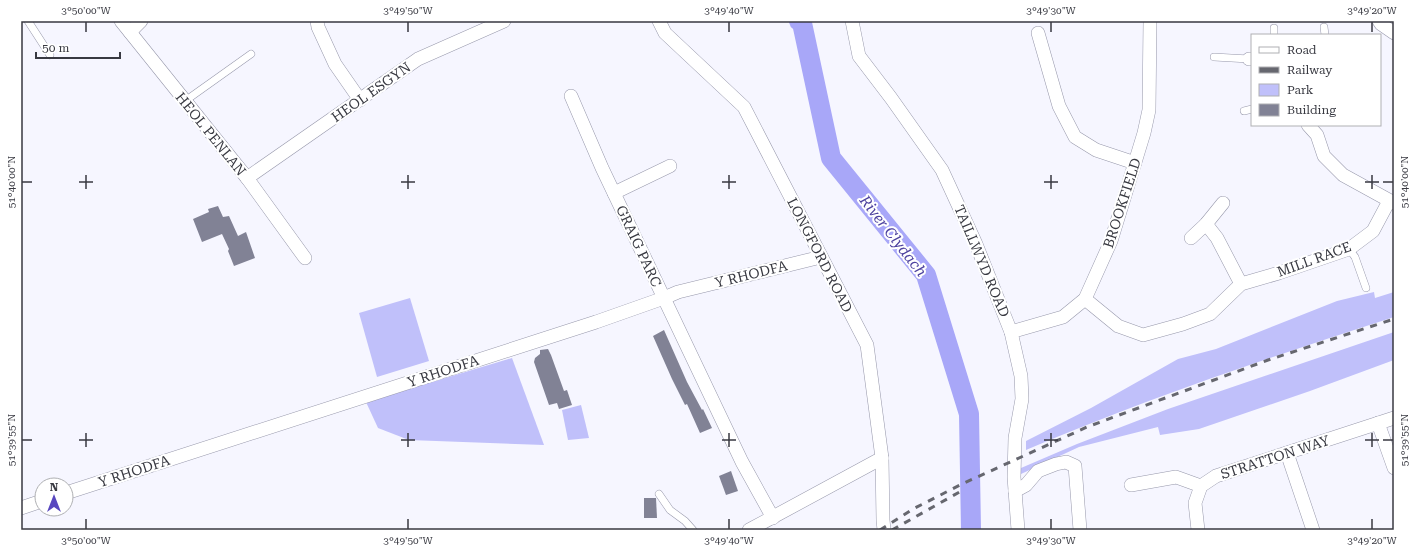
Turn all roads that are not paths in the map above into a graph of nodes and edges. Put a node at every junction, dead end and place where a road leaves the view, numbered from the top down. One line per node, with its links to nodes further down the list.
1 (28, 21): 15 (lane)
2 (122, 21): 11 (street, HEOL PENLAN)
3 (142, 21): 11 (street)
4 (317, 21): 20 (street)
5 (659, 21): 35 (street, LONGFORD ROAD)
6 (852, 21): 40 (street, TAILLWYD ROAD)
7 (1150, 21): 25 (street, BROOKFIELD)
8 (1379, 21): 13 (street)
9 (500, 22): 20 (street, HEOL ESGYN)
10 (1324, 27): 14 (lane)
11 (130, 32): 21 (street, HEOL PENLAN)
12 (1038, 33): 25 (street)
13 (1394, 33)
14 (1325, 34)
15 (50, 54)
16 (250, 54): 21 (lane)
17 (1214, 57): 18 (lane)
18 (1251, 59)
19 (571, 96): 28 (street, GRAIG PARC)
20 (360, 100): 27 (street, HEOL ESGYN)
21 (185, 101): 27 (street, HEOL PENLAN)
22 (1251, 110): 23 (lane)
23 (1244, 111)
24 (1309, 126): 29 (street)
25 (1135, 163): 39 (street, BROOKFIELD)
26 (670, 166): 28 (street, GRAIG PARC)
27 (247, 178): 34 (street, HEOL PENLAN)
28 (614, 193): 38 (street, GRAIG PARC)
29 (1392, 202): 33 (street, MILL RACE)
30 (1223, 203): 31 (street)
31 (1206, 224): 32 (street); 36 (street)
32 (1191, 238)
33 (1349, 249): 36 (street, MILL RACE); 37 (lane)
34 (301, 254)
35 (821, 256): 38 (street, Y RHODFA); 44 (street, LONGFORD ROAD)
36 (1241, 284): 39 (street, MILL RACE)
37 (1366, 288)
38 (664, 298): 48 (street, Y RHODFA); 53 (street, GRAIG PARC)
39 (1085, 299): 40 (street, BROOKFIELD)
40 (1011, 332): 49 (street, TAILLWYD ROAD)
41 (1394, 418): 42 (street, STRATTON WAY)
42 (1378, 423): 43 (street, STRATTON WAY); 45 (street)
43 (1287, 453): 47 (street, STRATTON WAY); 60 (street)
44 (882, 458): 53 (street); 56 (street, LONGFORD ROAD)
45 (1394, 468)
46 (1131, 485): 47 (street)
47 (1201, 486): 59 (street)
48 (74, 490)
49 (1015, 491): 57 (street, TAILLWYD ROAD); 58 (street)
50 (659, 494): 54 (lane)
51 (34, 504): 52 (street)
52 (21, 508)
53 (772, 518): 55 (street)
54 (693, 530)
55 (749, 530)
56 (884, 530)
57 (1018, 530)
58 (1080, 530)
59 (1198, 530)
60 (1314, 530)

